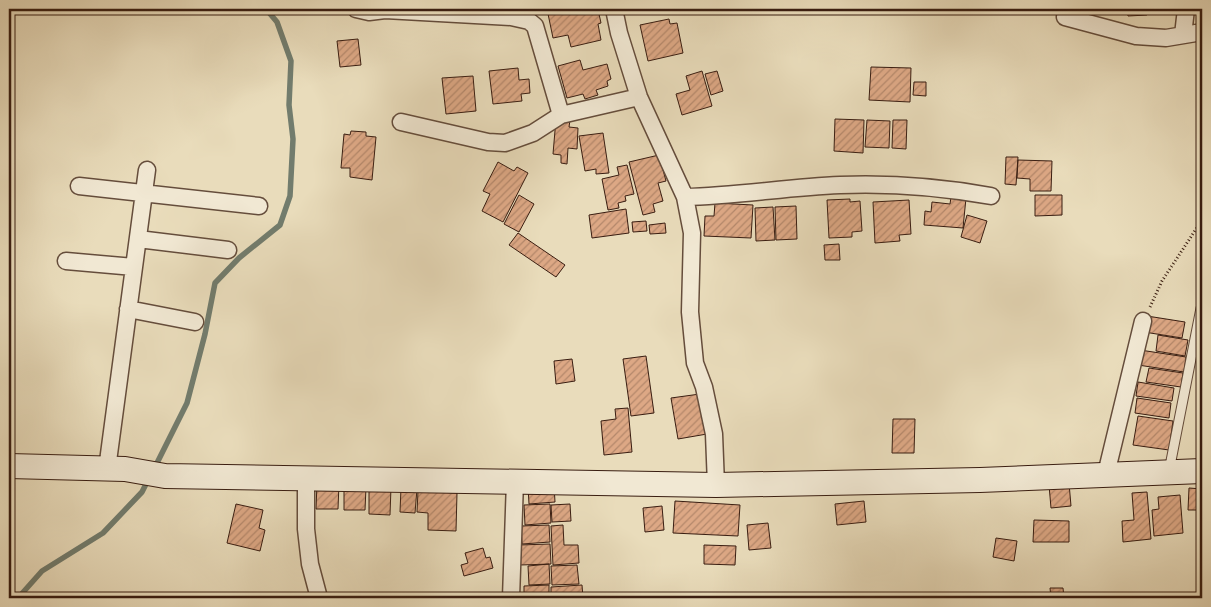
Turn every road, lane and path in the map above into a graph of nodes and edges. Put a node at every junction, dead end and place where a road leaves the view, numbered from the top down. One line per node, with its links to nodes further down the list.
1 (356, 9): 8 (street)
2 (614, 9): 7 (street)
3 (1186, 9): 6 (street)
4 (1065, 17): 6 (street)
5 (1202, 32): 6 (street)
6 (1183, 35)
7 (639, 97): 8 (street); 14 (street)
8 (561, 115): 9 (street)
9 (401, 122)
10 (147, 170): 12 (street)
11 (79, 186): 12 (street)
12 (144, 192): 15 (street); 17 (street)
13 (991, 196): 14 (street)
14 (685, 197): 32 (street)
15 (259, 206)
16 (1202, 220): 23 (path)
17 (138, 239): 18 (street); 20 (street)
18 (228, 250)
19 (66, 260): 20 (street)
20 (134, 267): 22 (street)
21 (1201, 308): 28 (lane)
22 (128, 309): 24 (street); 26 (street)
23 (1143, 321): 29 (street)
24 (194, 322)
25 (9, 466): 26 (street)
26 (116, 469): 30 (street)
27 (1202, 471): 28 (street)
28 (1169, 472): 29 (street)
29 (1106, 474): 32 (street)
30 (306, 478): 31 (street); 33 (street)
31 (515, 482): 32 (street); 34 (street)
32 (716, 485)
33 (319, 598)
34 (511, 598)

